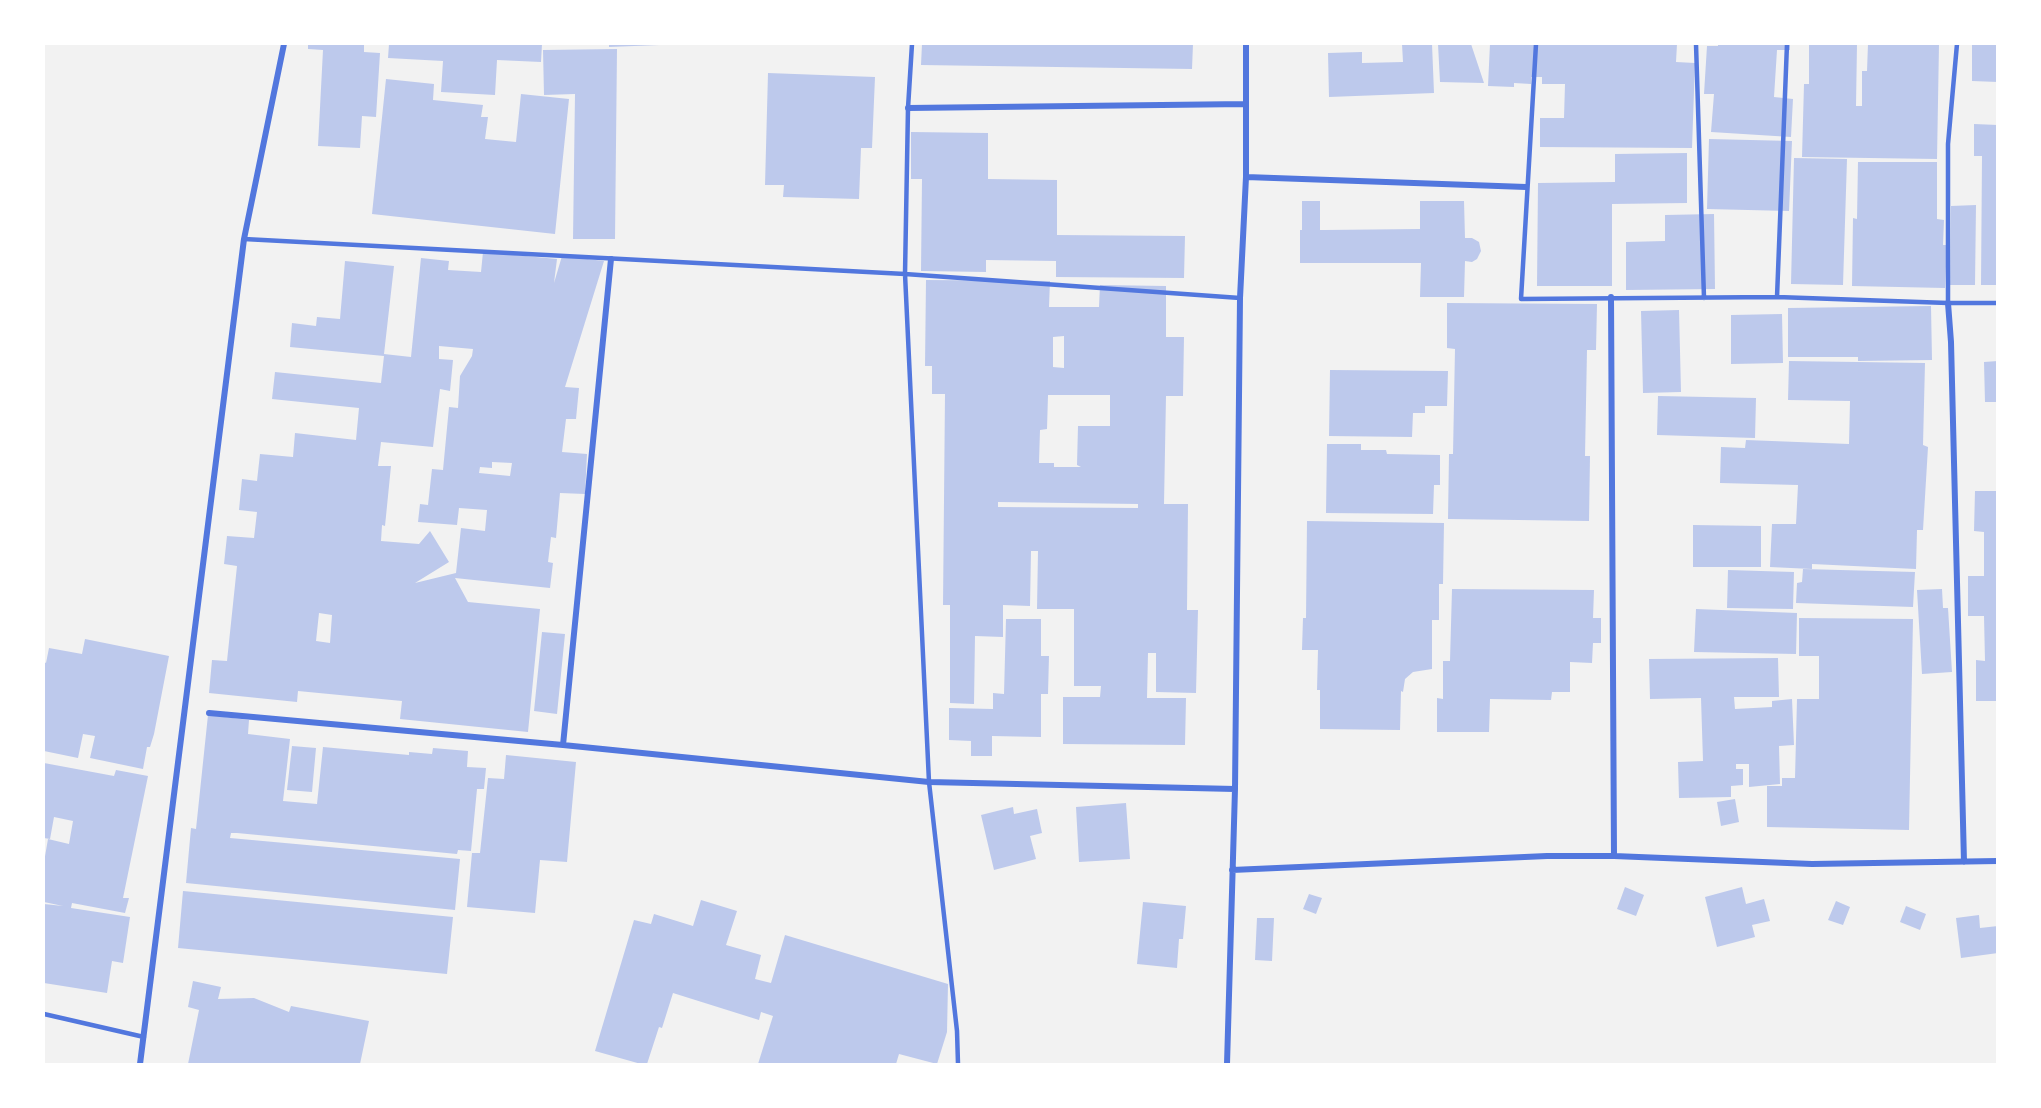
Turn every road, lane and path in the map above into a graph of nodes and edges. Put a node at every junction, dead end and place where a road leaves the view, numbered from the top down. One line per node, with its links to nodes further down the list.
1 (284, 44): 12 (street)
2 (912, 44): 9 (lane)
3 (1246, 44): 8 (street)
4 (1536, 44): 11 (lane)
5 (1696, 44): 18 (lane)
6 (1787, 44): 16 (lane)
7 (1957, 44): 19 (lane)
8 (1246, 104): 9 (street); 10 (street)
9 (908, 108): 14 (lane)
10 (1246, 177): 11 (street); 17 (street)
11 (1526, 187): 15 (lane)
12 (244, 239): 13 (lane); 30 (street)
13 (611, 259): 14 (lane); 22 (street)
14 (905, 274): 17 (lane); 23 (lane)
15 (1611, 297): 18 (lane); 25 (street)
16 (1777, 297): 18 (lane); 19 (lane)
17 (1240, 298): 24 (street)
18 (1704, 298)
19 (1948, 303): 20 (lane); 27 (street)
20 (1998, 303)
21 (209, 713): 22 (street)
22 (563, 745): 23 (street)
23 (929, 782): 24 (street); 32 (lane)
24 (1235, 789): 28 (street)
25 (1614, 856): 27 (street); 28 (street)
26 (1998, 861): 27 (street)
27 (1964, 862)
28 (1232, 870): 33 (street)
29 (44, 1014): 30 (lane)
30 (144, 1037): 31 (street)
31 (140, 1065)
32 (958, 1065)
33 (1227, 1065)

